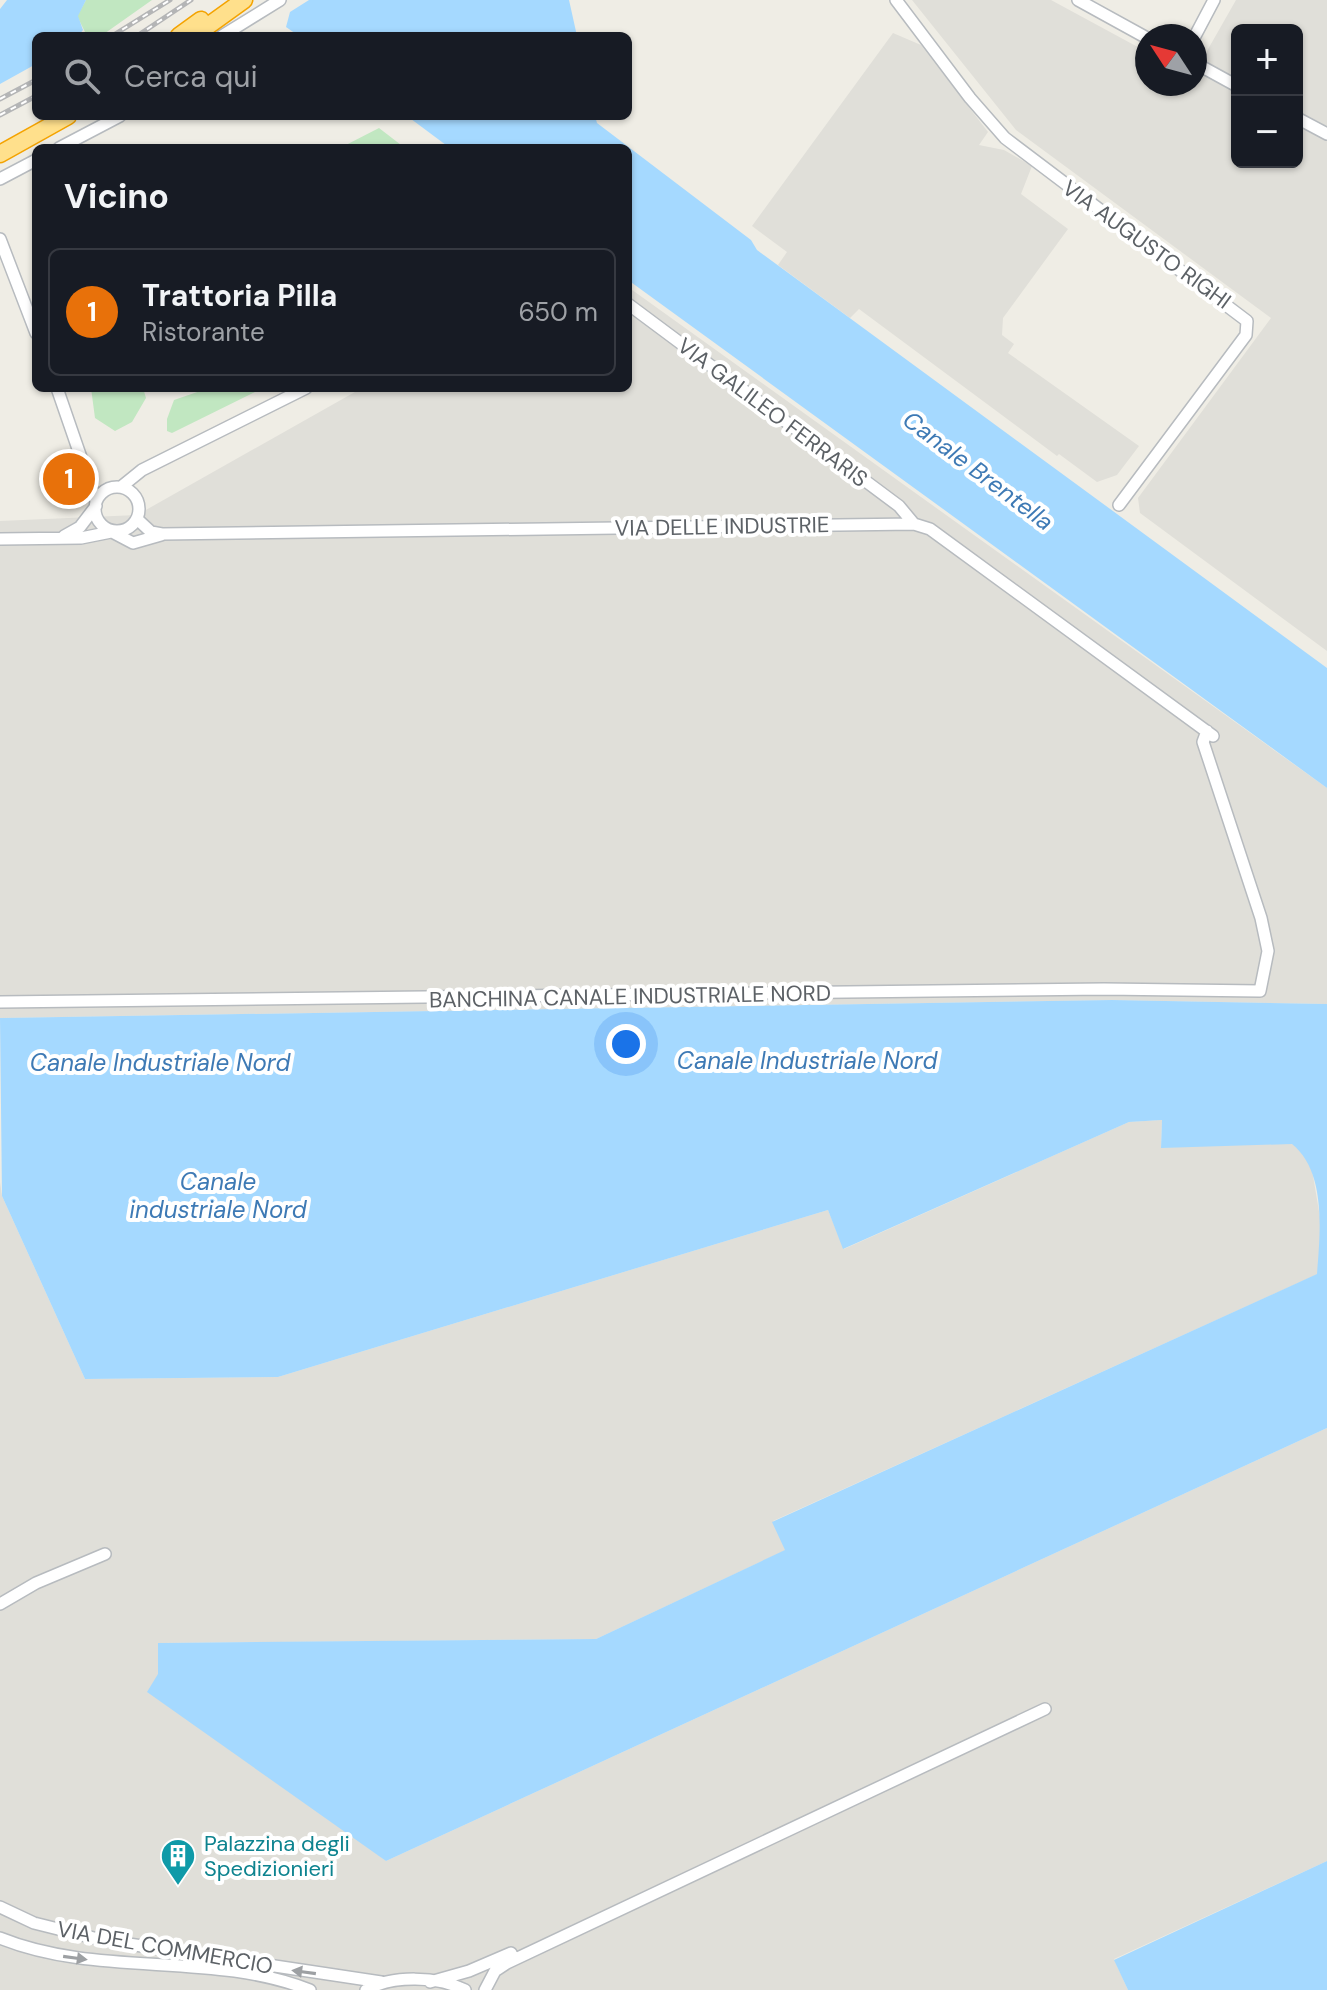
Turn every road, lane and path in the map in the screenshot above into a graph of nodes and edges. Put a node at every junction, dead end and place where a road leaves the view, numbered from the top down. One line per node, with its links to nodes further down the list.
1 (229, 0): 9 (highway)
2 (244, 0): 10 (highway)
3 (280, 0): 11 (street)
4 (896, 0): 34 (street, VIA AUGUSTO RIGHI)
5 (1078, 0): 8 (street)
6 (1214, 0): 7 (street)
7 (1201, 24)
8 (1135, 31)
9 (185, 32)
10 (200, 32)
11 (228, 32)
12 (1207, 70): 13 (street)
13 (1231, 83)
14 (41, 120): 19 (highway)
15 (61, 120): 21 (highway)
16 (112, 120): 20 (street)
17 (1303, 121): 18 (street)
18 (1327, 134)
19 (0, 142)
20 (67, 144)
21 (0, 154)
22 (32, 162): 23 (street)
23 (0, 179)
24 (0, 239): 26 (street)
25 (632, 307): 36 (street, VIA GALILEO FERRARIS)
26 (32, 323)
27 (59, 392): 30 (street)
28 (298, 392): 29 (street)
29 (156, 465): 31 (street); 32 (street)
30 (88, 469): 31 (street); 33 (street)
31 (118, 487): 32 (street); 33 (street)
32 (133, 496): 35 (street)
33 (96, 504): 37 (street); 39 (street)
34 (1119, 505)
35 (137, 519): 37 (street); 38 (street)
36 (914, 524): 38 (street, VIA DELLE INDUSTRIE); 41 (street, VIA DELLE INDUSTRIE)
37 (113, 532): 38 (street, VIA DELLE INDUSTRIE); 39 (street, VIA DELLE INDUSTRIE)
38 (162, 534)
39 (56, 538): 40 (street, VIA DELLE INDUSTRIE)
40 (0, 539)
41 (1260, 991): 42 (street, BANCHINA CANALE INDUSTRIALE NORD)
42 (0, 1002)
43 (105, 1554): 44 (street)
44 (0, 1604)
45 (1045, 1709): 48 (street)
46 (0, 1907): 49 (street, VIA DEL COMMERCIO, one-way to 46)
47 (0, 1938): 51 (street, VIA DEL COMMERCIO, one-way to 51)
48 (531, 1951): 50 (street); 54 (street)
49 (381, 1982): 50 (street, VIA DEL COMMERCIO); 52 (street)
50 (430, 1982): 53 (street)
51 (310, 1990)
52 (366, 1990)
53 (465, 1990)
54 (485, 1990)

